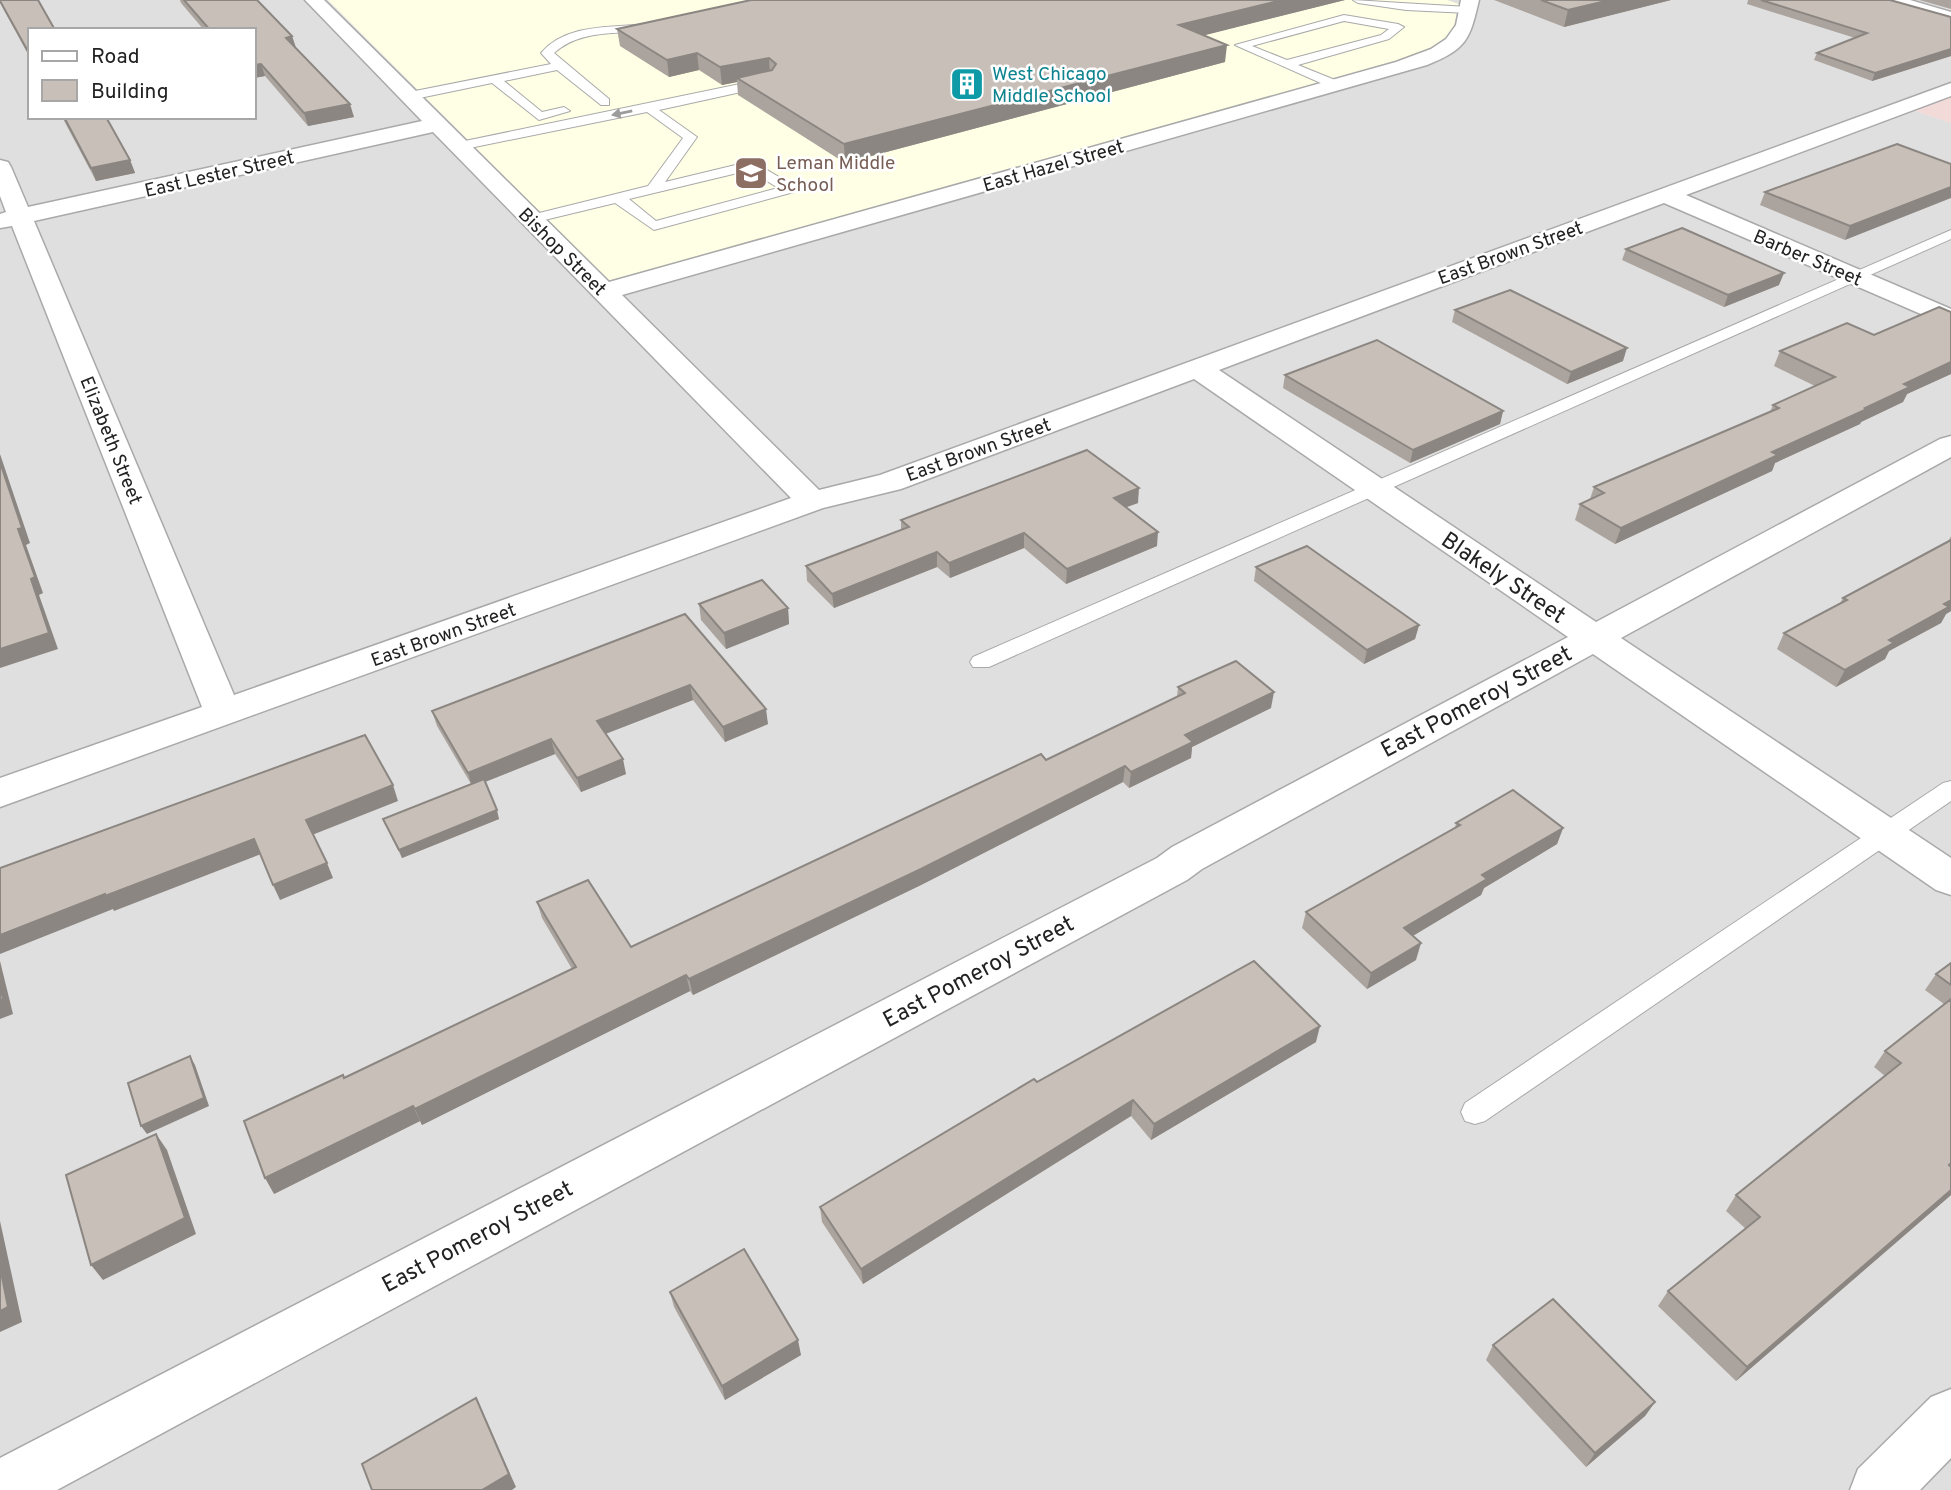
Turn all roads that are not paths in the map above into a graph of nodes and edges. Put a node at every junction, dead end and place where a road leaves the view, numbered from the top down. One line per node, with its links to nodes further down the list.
1 (314, 0): 13 (street, Bishop Street)
2 (1358, 0): 4 (lane)
3 (1890, 0): 5 (street)
4 (1469, 5): 11 (street, East Hazel Street)
5 (1951, 18)
6 (657, 25): 8 (lane)
7 (1286, 64): 7 (lane); 11 (lane)
8 (559, 66): 9 (lane); 9 (lane)
9 (494, 79): 13 (lane)
10 (769, 82): 14 (lane)
11 (1336, 85): 25 (street, East Hazel Street)
12 (1951, 89): 19 (street, East Brown Street)
13 (410, 96): 15 (street, Bishop Street)
14 (649, 108): 16 (lane, one-way to 16); 18 (lane)
15 (438, 124): 16 (street, Bishop Street); 21 (street, East Lester Street)
16 (460, 146): 22 (street, Bishop Street)
17 (0, 167): 21 (street, Elizabeth Street)
18 (653, 189): 20 (lane); 20 (lane)
19 (1665, 195): 24 (street, Barber Street); 27 (street, East Brown Street)
20 (618, 198): 22 (lane)
21 (10, 219): 33 (street, Elizabeth Street)
22 (532, 219): 25 (street, Bishop Street)
23 (1951, 234): 24 (lane)
24 (1853, 276): 26 (street, Barber Street); 29 (lane)
25 (604, 292): 30 (street, Bishop Street)
26 (1951, 318)
27 (1197, 368): 29 (street, Blakely Street); 30 (street, East Brown Street)
28 (1951, 445): 31 (street, East Pomeroy Street)
29 (1373, 487): 31 (street, Blakely Street); 32 (lane)
30 (812, 501): 33 (street, East Brown Street)
31 (1594, 638): 36 (street, Blakely Street); 40 (street, East Pomeroy Street)
32 (981, 662)
33 (223, 713): 35 (street, East Brown Street)
34 (1951, 789): 36 (lane)
35 (0, 793)
36 (1885, 835): 37 (street, Blakely Street); 38 (lane)
37 (1951, 879)
38 (1475, 1112)
39 (1951, 1417): 41 (street)
40 (0, 1489)
41 (1879, 1490)

